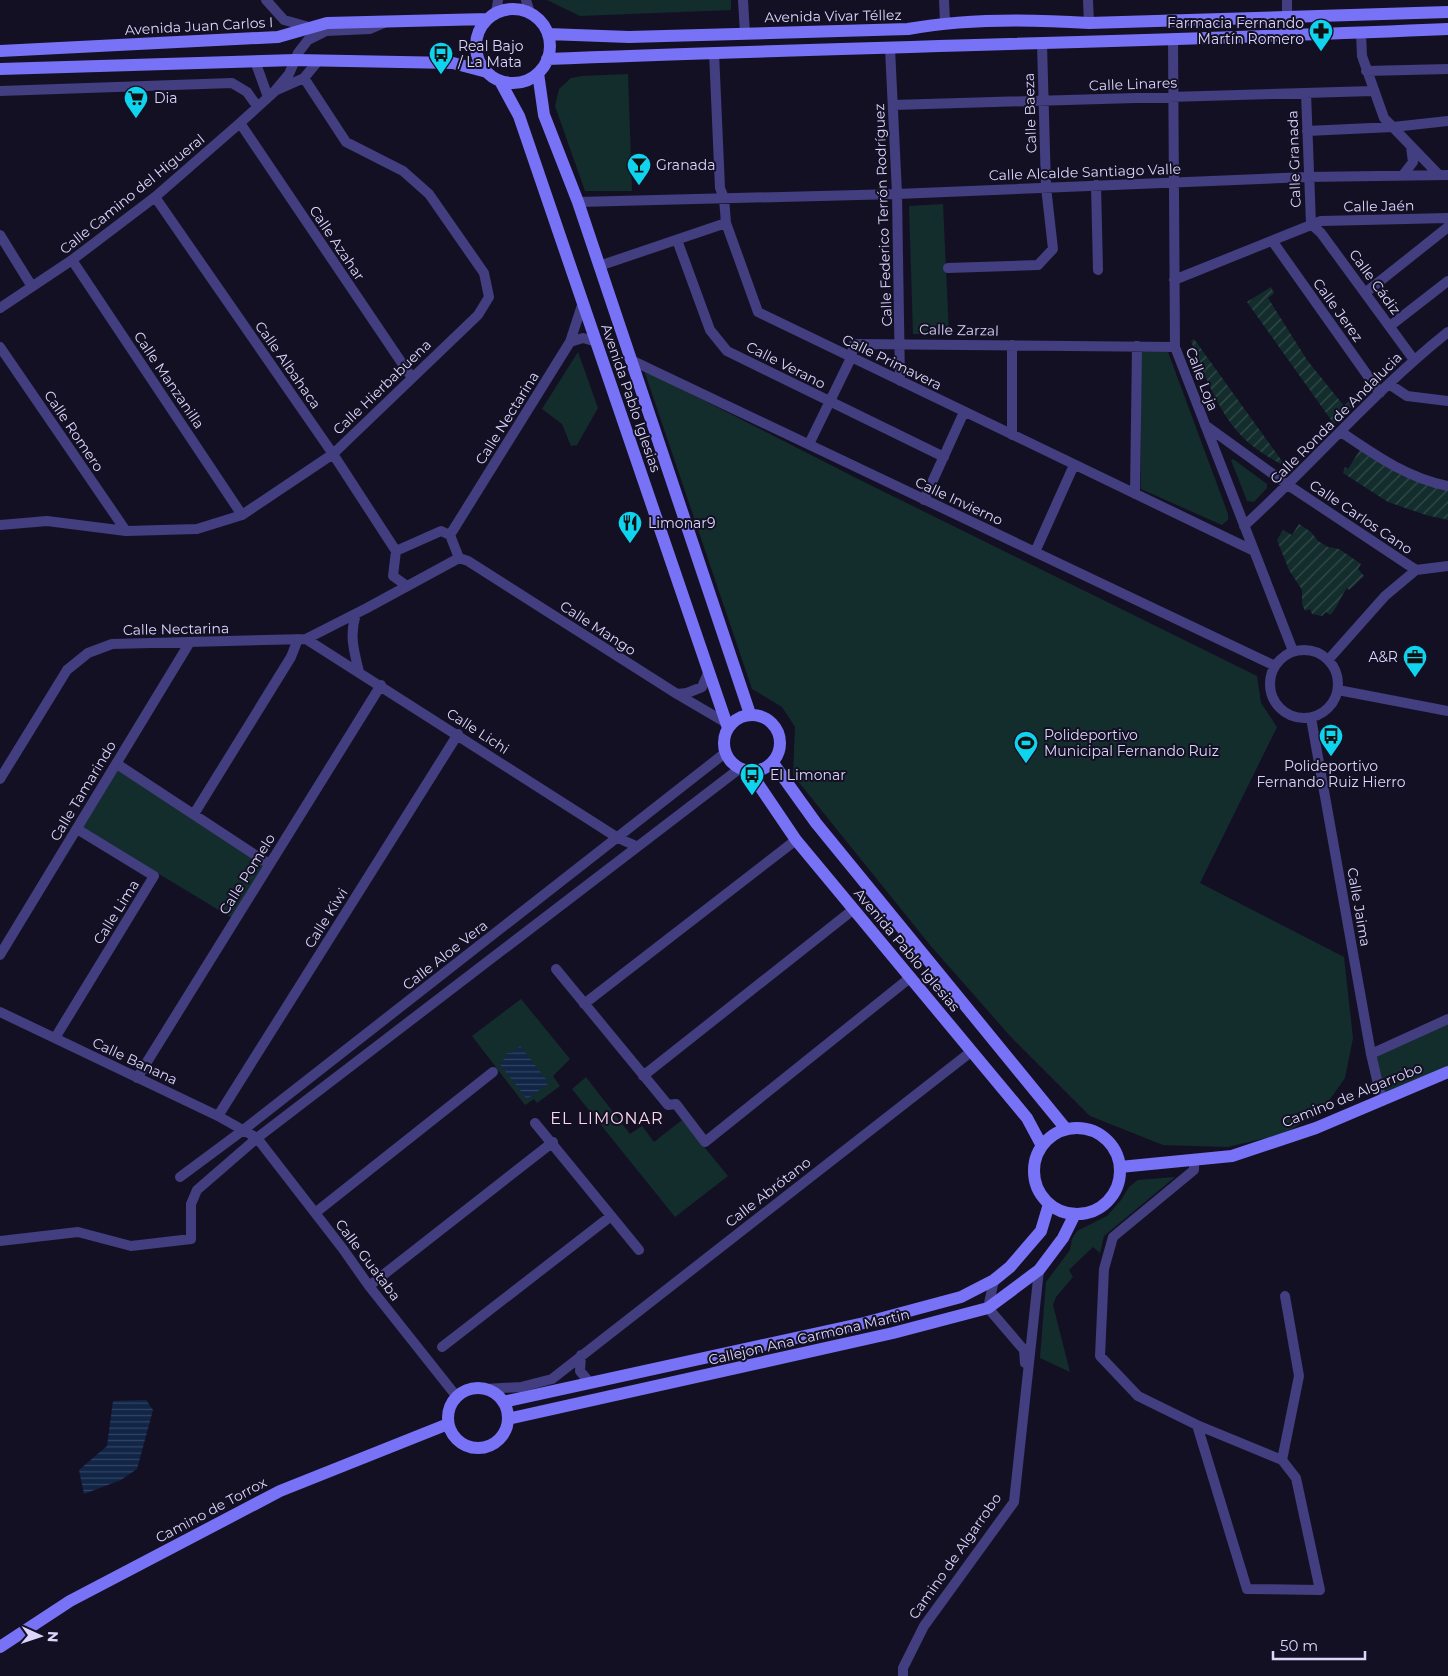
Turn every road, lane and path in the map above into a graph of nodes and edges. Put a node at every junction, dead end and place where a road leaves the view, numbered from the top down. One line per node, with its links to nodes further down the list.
1 (266, 0): 15 (street)
2 (498, 0): 10 (street)
3 (526, 0): 9 (street)
4 (744, 0): 19 (street)
5 (944, 0): 13 (street)
6 (1088, 0): 14 (street)
7 (1287, 0): 11 (street)
8 (1448, 12): 11 (street, Avenida Vivar Téllez)
9 (530, 13): 10 (street); 18 (street)
10 (492, 16): 12 (street, Avenida Juan Carlos I); 32 (street)
11 (1287, 17): 14 (street, Avenida Vivar Téllez)
12 (386, 22): 15 (street, Avenida Juan Carlos I); 26 (street, Calle Camino del Higueral)
13 (944, 22): 14 (street, Avenida Vivar Téllez); 19 (street, Avenida Vivar Téllez)
14 (1088, 24)
15 (309, 27): 23 (street, Avenida Juan Carlos I)
16 (1448, 29): 17 (street)
17 (1361, 33): 20 (street); 31 (street)
18 (548, 34): 19 (street, Avenida Vivar Téllez); 25 (street)
19 (745, 34)
20 (1172, 40): 21 (street); 40 (street, Calle Loja)
21 (1042, 44): 22 (street); 41 (street, Calle Baeza)
22 (890, 48): 24 (street); 42 (street, Calle Federico Terrón Rodríguez)
23 (0, 51)
24 (714, 52): 25 (street); 57 (street, Calle Primavera)
25 (548, 59): 33 (street)
26 (295, 60): 27 (street); 28 (street); 39 (street, Calle Camino del Higueral)
27 (318, 61): 32 (street); 34 (street, Calle Camino del Higueral)
28 (255, 62): 30 (street); 39 (street)
29 (1448, 69): 31 (street)
30 (0, 70)
31 (1366, 71): 37 (street)
32 (487, 72): 35 (street)
33 (538, 74): 35 (street); 58 (street, Avenida Pablo Iglesias)
34 (304, 78): 39 (street, Calle Camino del Higueral); 90 (street, Calle Hierbabuena)
35 (500, 81): 74 (street, Avenida Pablo Iglesias)
36 (0, 91): 43 (street)
37 (1373, 91): 38 (street, Calle Linares); 46 (street)
38 (1306, 92): 40 (street, Calle Linares); 47 (street, Calle Granada)
39 (271, 94): 43 (street, Calle Camino del Higueral)
40 (1173, 96): 41 (street, Calle Linares); 52 (street, Calle Loja)
41 (1044, 100): 42 (street, Calle Linares); 54 (street, Calle Baeza)
42 (893, 105): 55 (street, Calle Federico Terrón Rodríguez)
43 (257, 106): 45 (street, Calle Camino del Higueral)
44 (1448, 121): 46 (street)
45 (240, 124): 56 (street, Calle Camino del Higueral); 90 (street, Calle Azahar)
46 (1393, 127): 47 (street); 48 (street)
47 (1307, 131): 51 (street, Calle Granada)
48 (1410, 146): 49 (street); 50 (street)
49 (1403, 175): 50 (street, Calle Alcalde Santiago Valle); 51 (street, Calle Alcalde Santiago Valle)
50 (1444, 175)
51 (1307, 177): 52 (street, Calle Alcalde Santiago Valle); 61 (street, Calle Granada)
52 (1174, 182): 53 (street, Calle Alcalde Santiago Valle); 70 (street, Calle Loja)
53 (1096, 185): 54 (street, Calle Alcalde Santiago Valle); 69 (street)
54 (1046, 187): 55 (street, Calle Alcalde Santiago Valle); 68 (street, Calle Baeza)
55 (897, 194): 57 (street, Calle Alcalde Santiago Valle); 81 (street, Calle Federico Terrón Rodríguez)
56 (155, 197): 66 (street, Calle Camino del Higueral); 101 (street, Calle Albahaca)
57 (724, 198): 58 (street, Calle Alcalde Santiago Valle); 60 (street, Calle Primavera)
58 (578, 202): 67 (street, Avenida Pablo Iglesias)
59 (1448, 218): 61 (street, Calle Jaén)
60 (726, 223): 64 (street); 87 (street, Calle Primavera)
61 (1311, 224): 65 (street, Calle Jaén); 73 (street, Calle Cádiz)
62 (1448, 227): 73 (street)
63 (0, 235): 72 (street)
64 (677, 240): 67 (street); 95 (street, Calle Verano)
65 (1273, 242): 70 (street, Calle Jaén); 93 (street, Calle Jerez)
66 (72, 260): 72 (street, Calle Camino del Higueral); 108 (street, Calle Manzanilla)
67 (599, 266): 88 (street, Avenida Pablo Iglesias)
68 (948, 268)
69 (1098, 270)
70 (1174, 280): 86 (street, Calle Loja)
71 (1448, 281): 76 (street)
72 (31, 286): 75 (street, Calle Camino del Higueral)
73 (1365, 293): 76 (street, Calle Cádiz)
74 (583, 302): 79 (street, Calle Nectarina); 80 (street, Avenida Pablo Iglesias)
75 (0, 308)
76 (1390, 326): 89 (street, Calle Cádiz)
77 (1448, 332): 78 (street, Calle Ronda de Andalucia)
78 (1436, 341): 82 (street); 89 (street, Calle Ronda de Andalucia)
79 (570, 342): 80 (street); 112 (street, Calle Nectarina)
80 (597, 342): 127 (street, Avenida Pablo Iglesias)
81 (901, 343): 83 (street, Calle Zarzal); 87 (street, Calle Zarzal); 91 (street, Calle Federico Terrón Rodríguez)
82 (1448, 343)
83 (1012, 345): 84 (street, Calle Zarzal); 99 (street)
84 (1136, 346): 86 (street, Calle Zarzal); 106 (street)
85 (0, 347): 111 (street, Calle Romero)
86 (1175, 347): 97 (street, Calle Loja)
87 (851, 358): 91 (street, Calle Primavera); 95 (street, Calle Zarzal)
88 (631, 360): 100 (street, Calle Invierno); 132 (street, Avenida Pablo Iglesias)
89 (1414, 360): 92 (street, Calle Ronda de Andalucia)
90 (412, 378): 101 (street, Calle Hierbabuena)
91 (900, 381): 96 (street, Calle Primavera)
92 (1389, 384): 93 (street, Calle Ronda de Andalucia); 94 (street)
93 (1380, 393): 98 (street, Calle Ronda de Andalucia)
94 (1448, 401)
95 (829, 402): 100 (street, Calle Zarzal); 102 (street, Calle Verano)
96 (964, 412): 99 (street, Calle Primavera); 102 (street)
97 (1205, 425): 104 (street, Calle Carlos Cano); 110 (street, Calle Loja)
98 (1341, 432): 104 (street, Calle Ronda de Andalucia); 105 (street)
99 (1012, 435): 103 (street, Calle Primavera)
100 (809, 444): 107 (street, Calle Invierno)
101 (333, 454): 108 (street, Calle Hierbabuena); 113 (street, Calle Albahaca)
102 (944, 457): 107 (street)
103 (1074, 465): 106 (street, Calle Primavera); 115 (street)
104 (1288, 485): 110 (street, Calle Ronda de Andalucia); 118 (street, Calle Carlos Cano)
105 (1448, 486)
106 (1135, 494): 114 (street, Calle Primavera)
107 (924, 500): 115 (street, Calle Invierno)
108 (242, 515): 111 (street, Calle Hierbabuena)
109 (0, 525): 111 (street, Calle Hierbabuena)
110 (1244, 526): 114 (street, Calle Loja)
111 (126, 532)
112 (450, 535): 113 (street); 116 (street)
113 (396, 551): 119 (street)
114 (1254, 551): 123 (street, Calle Loja)
115 (1035, 552): 125 (street, Calle Invierno)
116 (459, 558): 119 (street, Calle Nectarina); 130 (street, Calle Mango)
117 (1448, 566): 118 (street, Calle Carlos Cano)
118 (1416, 570): 124 (street)
119 (408, 586): 120 (street, Calle Nectarina)
120 (356, 614): 121 (street, Calle Nectarina); 126 (street)
121 (302, 639): 122 (street, Calle Nectarina); 126 (street, Calle Lichi); 141 (street)
122 (190, 642): 138 (street, Calle Tamarindo); 140 (street, Calle Nectarina)
123 (1293, 651): 124 (street); 125 (street)
124 (1329, 660): 129 (street)
125 (1275, 666): 133 (street)
126 (359, 672): 128 (street, Calle Lichi)
127 (708, 673): 130 (street); 134 (street, Avenida Pablo Iglesias)
128 (380, 685): 135 (street, Calle Lichi); 146 (street, Calle Pomelo)
129 (1338, 690): 131 (street); 133 (street)
130 (677, 694): 134 (street, Calle Mango)
131 (1448, 711)
132 (750, 714): 134 (street); 137 (street)
133 (1311, 718): 156 (street, Calle Jaima)
134 (725, 725): 136 (street)
135 (458, 734): 143 (street, Calle Lichi); 162 (street, Calle Kiwi)
136 (725, 753): 139 (street); 143 (street, Calle Aloe Vera)
137 (773, 763): 139 (street); 164 (street, Avenida Pablo Iglesias)
138 (117, 764): 141 (street); 142 (street, Calle Tamarindo)
139 (744, 770): 144 (street, Avenida Pablo Iglesias); 145 (street)
140 (0, 779)
141 (194, 814): 146 (street)
142 (77, 829): 148 (street, Calle Tamarindo); 154 (street, Calle Lima)
143 (618, 838): 145 (street, Calle Lichi); 165 (street, Calle Aloe Vera)
144 (796, 840): 147 (street, Avenida Pablo Iglesias); 151 (street)
145 (636, 846): 166 (street)
146 (269, 864): 160 (street, Calle Pomelo)
147 (854, 909): 150 (street, Avenida Pablo Iglesias); 159 (street)
148 (0, 955)
149 (556, 969): 151 (street)
150 (910, 977): 155 (street, Avenida Pablo Iglesias); 159 (street)
151 (584, 1004): 159 (street)
152 (0, 1012): 154 (street, Calle Banana)
153 (1448, 1019): 156 (street)
154 (55, 1038): 160 (street, Calle Banana)
155 (972, 1051): 168 (street, Avenida Pablo Iglesias); 184 (street, Calle Abrótano)
156 (1371, 1054): 161 (street, Calle Jaima)
157 (493, 1072): 173 (street)
158 (1448, 1072): 161 (street, Camino de Algarrobo)
159 (643, 1076)
160 (137, 1078): 162 (street, Calle Banana)
161 (1382, 1101): 169 (street, Camino de Algarrobo)
162 (218, 1116): 165 (street, Calle Banana)
163 (535, 1123): 167 (street)
164 (1066, 1129): 168 (street); 170 (street)
165 (242, 1130): 166 (street, Calle Banana); 171 (street, Calle Aloe Vera)
166 (257, 1138): 173 (street, Calle Guataba); 176 (street)
167 (553, 1142): 175 (street); 180 (street)
168 (1042, 1146): 172 (street)
169 (1194, 1160): 170 (street, Camino de Algarrobo); 192 (street)
170 (1120, 1167): 174 (street)
171 (180, 1177)
172 (1049, 1204): 174 (street); 179 (street, Callejon Ana Carmona Martin)
173 (315, 1213): 180 (street, Calle Guataba)
174 (1075, 1214): 178 (street, Callejon Ana Carmona Martin)
175 (611, 1216): 177 (street); 183 (street)
176 (0, 1241)
177 (639, 1250)
178 (1039, 1270): 182 (street, Callejon Ana Carmona Martin); 187 (street, Camino de Algarrobo)
179 (994, 1280): 182 (street); 185 (street, Callejon Ana Carmona Martin)
180 (369, 1286): 188 (street, Calle Guataba)
181 (1285, 1296): 193 (street)
182 (988, 1308): 187 (street, Camino de Algarrobo); 190 (street, Callejon Ana Carmona Martin)
183 (442, 1347)
184 (582, 1355): 185 (street); 186 (street, Calle Abrótano)
185 (590, 1383): 189 (street, Callejon Ana Carmona Martin)
186 (485, 1389): 188 (street); 189 (street)
187 (1027, 1389): 195 (street, Camino de Algarrobo)
188 (457, 1397): 191 (street)
189 (503, 1402): 190 (street)
190 (508, 1419): 191 (street)
191 (448, 1424): 194 (street, Camino de Torrox)
192 (1197, 1425): 193 (street); 193 (street)
193 (1282, 1460)
194 (0, 1647)
195 (903, 1676)

